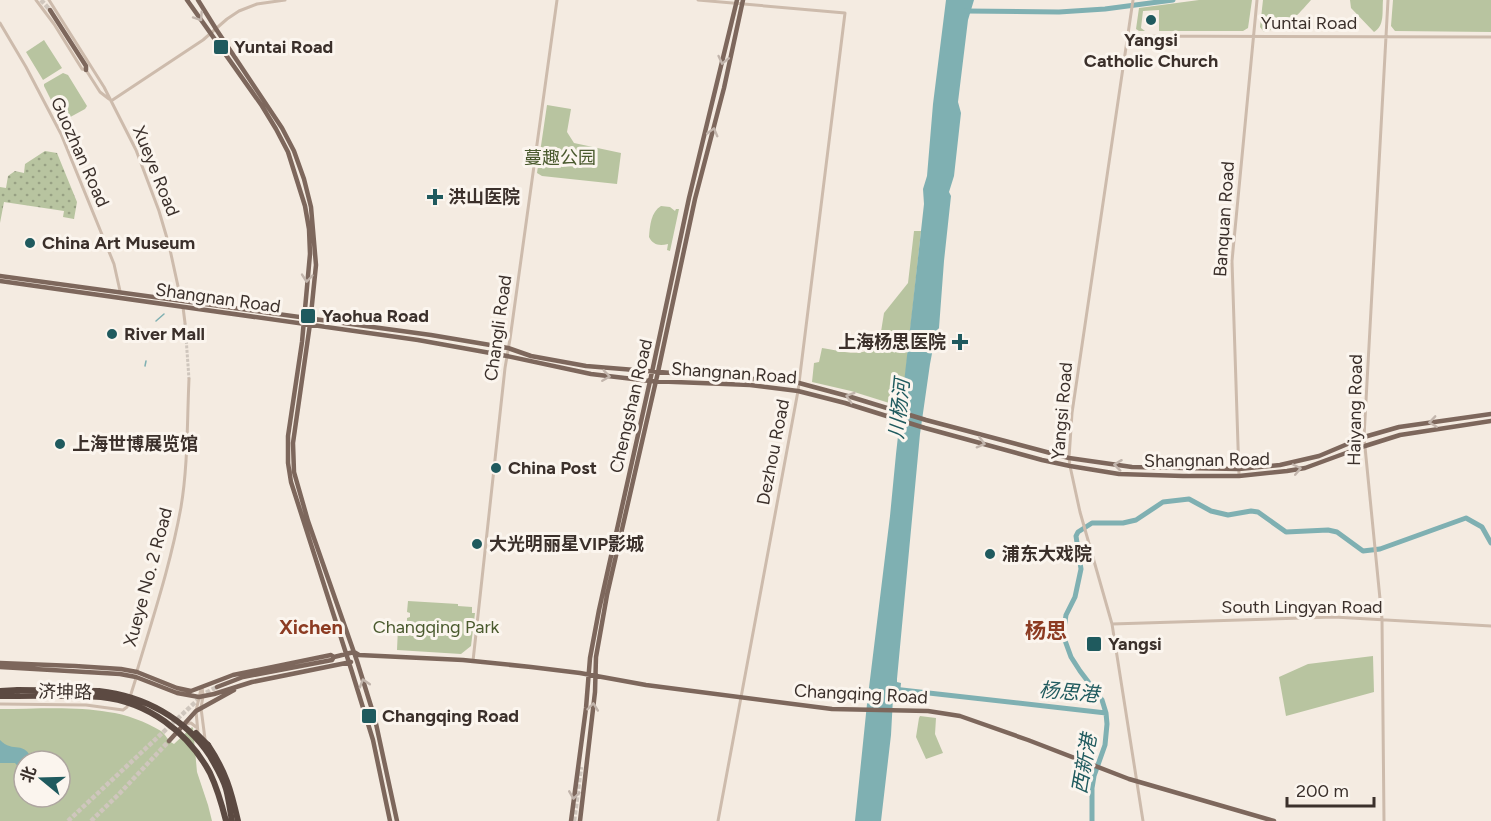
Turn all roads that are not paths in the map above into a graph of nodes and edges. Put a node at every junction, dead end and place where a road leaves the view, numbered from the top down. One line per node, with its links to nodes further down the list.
1 (36, 0): 20 (street, Xueye Road)
2 (49, 0): 21 (street, Xueye Road)
3 (187, 0): 15 (main road, one-way to 15)
4 (198, 0): 14 (main road)
5 (285, 0): 14 (street)
6 (557, 0): 32 (street, Changli Road)
7 (698, 0): 11 (street)
8 (1133, 0): 16 (street, Yangsi Road)
9 (1257, 0): 17 (street, Banquan Road)
10 (1388, 0): 18 (street, Haiyang Road)
11 (740, 2): 34 (main road, Chengshan Road); 37 (street, Dezhou Road)
12 (50, 10): 20 (main road)
13 (0, 23): 24 (street, Guozhan Road)
14 (216, 29): 15 (street); 28 (main road)
15 (210, 34): 21 (street); 27 (main road, one-way to 27)
16 (1127, 36): 17 (street, Yuntai Road); 43 (street, Yangsi Road)
17 (1254, 37): 18 (street, Yuntai Road); 45 (street, Banquan Road)
18 (1386, 37): 19 (street, Yuntai Road); 41 (street, Haiyang Road)
19 (1491, 37)
20 (86, 70): 21 (street, Xueye Road)
21 (111, 101): 25 (street, Xueye Road)
22 (0, 276): 24 (main road, Shangnan Road)
23 (0, 280): 24 (main road, Shangnan Road)
24 (121, 295): 25 (main road, Shangnan Road); 26 (main road, Shangnan Road)
25 (182, 300): 26 (street, Xueye Road); 27 (main road, Shangnan Road)
26 (183, 307): 29 (street, Xueye Road); 30 (main road, Shangnan Road)
27 (304, 317): 28 (main road, Shangnan Road); 30 (main road)
28 (310, 318): 31 (main road); 32 (main road, Shangnan Road)
29 (185, 323)
30 (303, 324): 31 (main road, Shangnan Road); 51 (main road)
31 (310, 324): 33 (main road, Shangnan Road); 50 (main road)
32 (508, 348): 33 (street, Changli Road); 34 (main road, Shangnan Road)
33 (507, 356): 36 (main road, Shangnan Road, one-way to 36); 55 (street, Changli Road)
34 (655, 372): 36 (main road, Chengshan Road); 37 (main road, Shangnan Road)
35 (189, 379): 58 (street, Xueye No. 2 Road)
36 (653, 381): 38 (main road, Shangnan Road); 59 (main road, Chengshan Road); 60 (main road, Chengshan Road)
37 (799, 383): 38 (street, Dezhou Road); 43 (main road, Shangnan Road, one-way to 37)
38 (798, 391): 44 (main road, Shangnan Road, one-way to 44); 67 (street, Dezhou Road)
39 (1491, 414): 41 (main road, Shangnan Road, one-way to 41)
40 (1491, 421): 42 (main road, Shangnan Road)
41 (1364, 437): 42 (street, Haiyang Road); 45 (main road, Shangnan Road)
42 (1365, 446): 46 (main road, Shangnan Road, one-way to 42); 47 (street, Haiyang Road)
43 (1069, 458): 44 (street, Yangsi Road); 45 (main road, Shangnan Road, one-way to 43)
44 (1070, 466): 46 (main road, Shangnan Road); 48 (street, Yangsi Road)
45 (1239, 470): 46 (street, Banquan Road)
46 (1239, 476)
47 (1382, 619): 48 (street, South Lingyan Road); 49 (street, South Lingyan Road); 86 (street, Haiyang Road)
48 (1112, 624): 76 (street, Yangsi Road)
49 (1491, 626)
50 (354, 652): 51 (main road); 52 (main road, Changqing Road); 54 (main road)
51 (346, 654): 53 (main road); 56 (main road)
52 (359, 655): 54 (main road); 55 (main road, Changqing Road)
53 (334, 657): 62 (main road); 63 (main road)
54 (357, 661): 56 (main road); 80 (main road, one-way to 54)
55 (473, 661): 59 (main road, Changqing Road)
56 (349, 663): 61 (main road); 79 (main road)
57 (0, 665): 58 (main road)
58 (136, 674): 62 (main road); 66 (main road); 69 (street, Xueye No. 2 Road)
59 (588, 675): 60 (main road, Changqing Road); 72 (main road, Chengshan Road)
60 (595, 676): 67 (main road, Changqing Road); 74 (main road, Chengshan Road, one-way to 60)
61 (242, 686): 66 (main road); 70 (main road)
62 (202, 687): 66 (street)
63 (217, 687)
64 (0, 691): 71 (highway, bridge)
65 (0, 696): 77 (highway, bridge)
66 (201, 696): 70 (street)
67 (741, 698): 76 (main road, Changqing Road); 83 (street, Dezhou Road)
68 (0, 704): 69 (street, 济坤路)
69 (128, 707)
70 (199, 710): 71 (main road); 73 (street); 78 (street)
71 (182, 723): 73 (street); 75 (main road); 78 (highway, bridge)
72 (584, 727): 74 (main road); 81 (main road, Chengshan Road, one-way to 81)
73 (198, 730): 77 (street)
74 (590, 738): 82 (main road, Chengshan Road)
75 (170, 741)
76 (1137, 782): 84 (street, Yangsi Road); 85 (main road, Changqing Road)
77 (225, 821)
78 (235, 821)
79 (390, 821)
80 (397, 821)
81 (571, 821)
82 (580, 821)
83 (717, 821)
84 (1143, 821)
85 (1274, 821)
86 (1384, 821)

